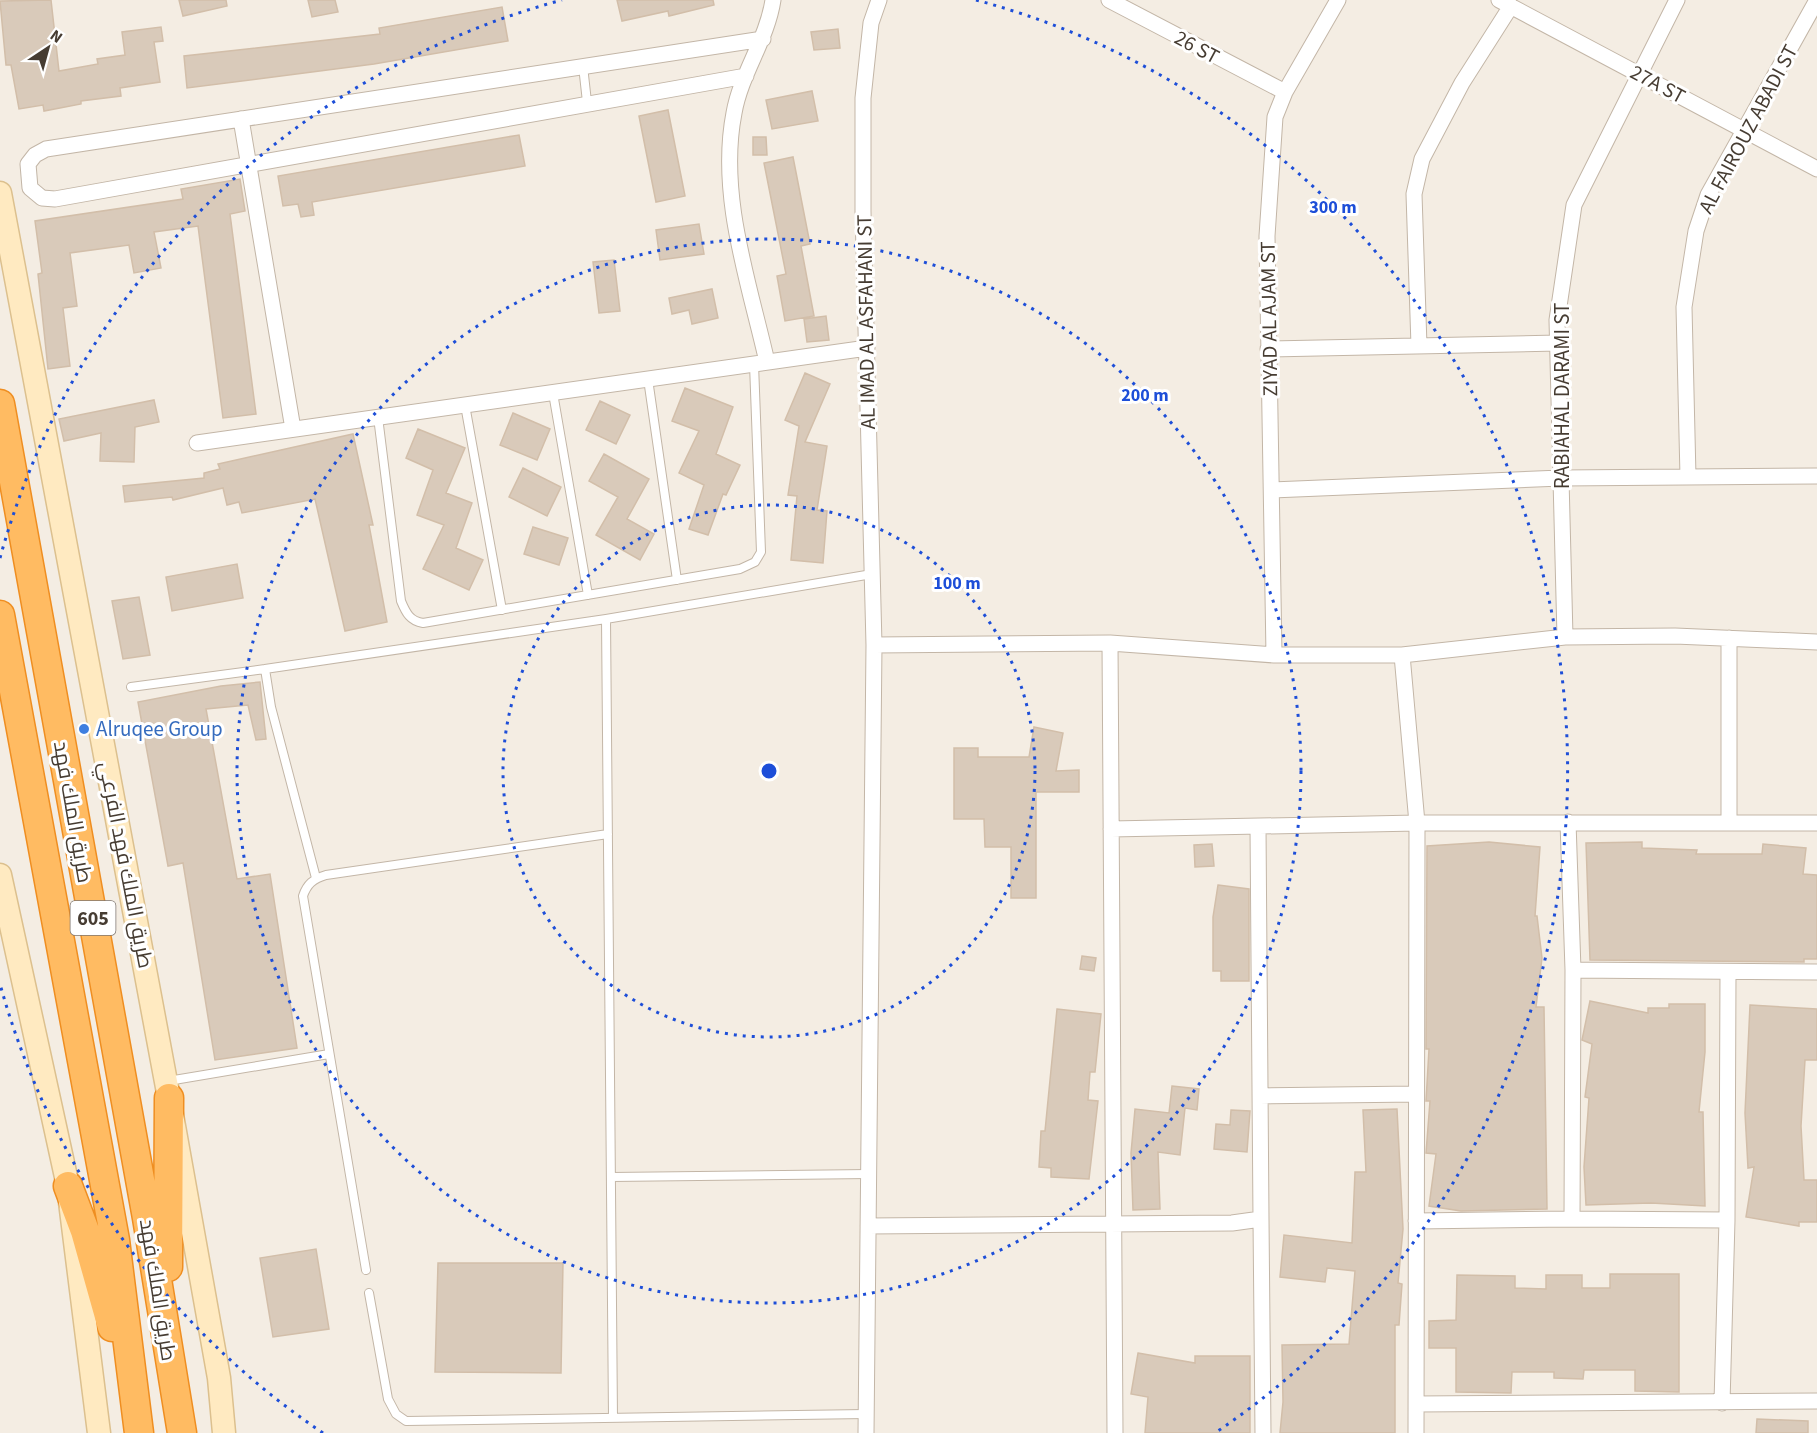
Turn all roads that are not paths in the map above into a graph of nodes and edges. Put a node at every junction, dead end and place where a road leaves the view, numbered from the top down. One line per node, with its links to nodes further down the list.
1 (773, 0): 8 (street)
2 (879, 0): 21 (street, AL IMAD AL ASFAHANI ST)
3 (1338, 0): 12 (street, ZIYAD AL AJAM ST)
4 (1677, 0): 10 (street, RABIAHAL DARAMI ST)
5 (1816, 0): 15 (street, AL FAIROUZ ABADI ST)
6 (1119, 2): 12 (street, 26 ST)
7 (1505, 3): 10 (street, 27A ST); 20 (street)
8 (763, 39): 9 (street); 11 (street)
9 (583, 66): 13 (lane); 14 (street)
10 (1640, 74): 15 (street, 27A ST); 19 (street, RABIAHAL DARAMI ST)
11 (746, 76): 13 (street); 23 (street)
12 (1285, 92): 22 (street, ZIYAD AL AJAM ST)
13 (587, 102): 16 (street)
14 (241, 119): 16 (street); 16 (street)
15 (1744, 130): 17 (street, 27A ST); 32 (street, AL FAIROUZ ABADI ST)
16 (249, 163): 29 (street)
17 (1817, 169)
18 (0, 193): 63 (main road, طريق الملك فهد الفرعي)
19 (1558, 343): 20 (street); 33 (street, RABIAHAL DARAMI ST)
20 (1419, 346): 22 (street)
21 (867, 348): 23 (street); 35 (street, AL IMAD AL ASFAHANI ST)
22 (1269, 349): 34 (street, ZIYAD AL AJAM ST)
23 (760, 363): 24 (street); 36 (lane)
24 (648, 379): 25 (street); 36 (lane)
25 (553, 393): 27 (street); 37 (lane)
26 (0, 404): 77 (highway, طريق الملك فهد / 605)
27 (465, 405): 28 (street); 38 (lane)
28 (378, 417): 29 (street); 38 (lane)
29 (293, 429): 30 (street)
30 (197, 443)
31 (1817, 476): 32 (street)
32 (1688, 477): 33 (street)
33 (1561, 478): 34 (street); 41 (street, RABIAHAL DARAMI ST)
34 (1272, 490): 47 (street, ZIYAD AL AJAM ST)
35 (872, 574): 40 (lane); 45 (street, AL IMAD AL ASFAHANI ST)
36 (677, 580): 37 (lane)
37 (588, 595): 38 (lane)
38 (502, 610)
39 (0, 615): 83 (highway, طريق الملك فهد / 605)
40 (606, 619): 48 (lane); 56 (lane)
41 (1565, 637): 42 (street); 46 (street)
42 (1729, 638): 43 (street); 51 (street)
43 (1817, 642)
44 (1110, 643): 45 (street); 47 (street); 55 (street)
45 (874, 645): 66 (street, AL IMAD AL ASFAHANI ST)
46 (1402, 655): 47 (street); 52 (street)
47 (1274, 656)
48 (265, 669): 49 (lane); 58 (lane)
49 (131, 687)
50 (1568, 822): 51 (street); 52 (street); 59 (street)
51 (1729, 822): 53 (street)
52 (1417, 823): 54 (street); 64 (street)
53 (1817, 823)
54 (1258, 827): 55 (street); 65 (street)
55 (1111, 828): 73 (street)
56 (608, 834): 58 (lane); 67 (lane)
57 (0, 875): 68 (main road)
58 (316, 878): 62 (lane)
59 (1573, 970): 60 (street); 70 (street)
60 (1728, 972): 61 (street); 71 (street)
61 (1817, 972)
62 (328, 1054): 63 (lane); 75 (lane)
63 (168, 1090): 77 (highway); 86 (main road, طريق الملك فهد الفرعي)
64 (1416, 1094): 65 (street); 72 (street)
65 (1260, 1096): 69 (street)
66 (869, 1174): 67 (lane); 74 (street, AL IMAD AL ASFAHANI ST)
67 (611, 1176): 82 (lane)
68 (68, 1186): 83 (highway); 84 (main road)
69 (1261, 1219): 73 (street); 89 (street)
70 (1572, 1219): 71 (street); 72 (street)
71 (1727, 1220): 79 (street)
72 (1416, 1221): 80 (street)
73 (1113, 1224): 74 (street); 88 (street)
74 (868, 1226): 81 (street, AL IMAD AL ASFAHANI ST)
75 (366, 1270)
76 (369, 1293): 82 (lane)
77 (168, 1347): 85 (highway, طريق الملك فهد / 605)
78 (1817, 1401): 79 (street)
79 (1722, 1403): 80 (street)
80 (1416, 1404): 90 (street)
81 (866, 1414): 82 (lane); 87 (street, AL IMAD AL ASFAHANI ST)
82 (613, 1418)
83 (139, 1428)
84 (99, 1433)
85 (182, 1433)
86 (224, 1433)
87 (866, 1433)
88 (1115, 1433)
89 (1263, 1433)
90 (1416, 1433)

